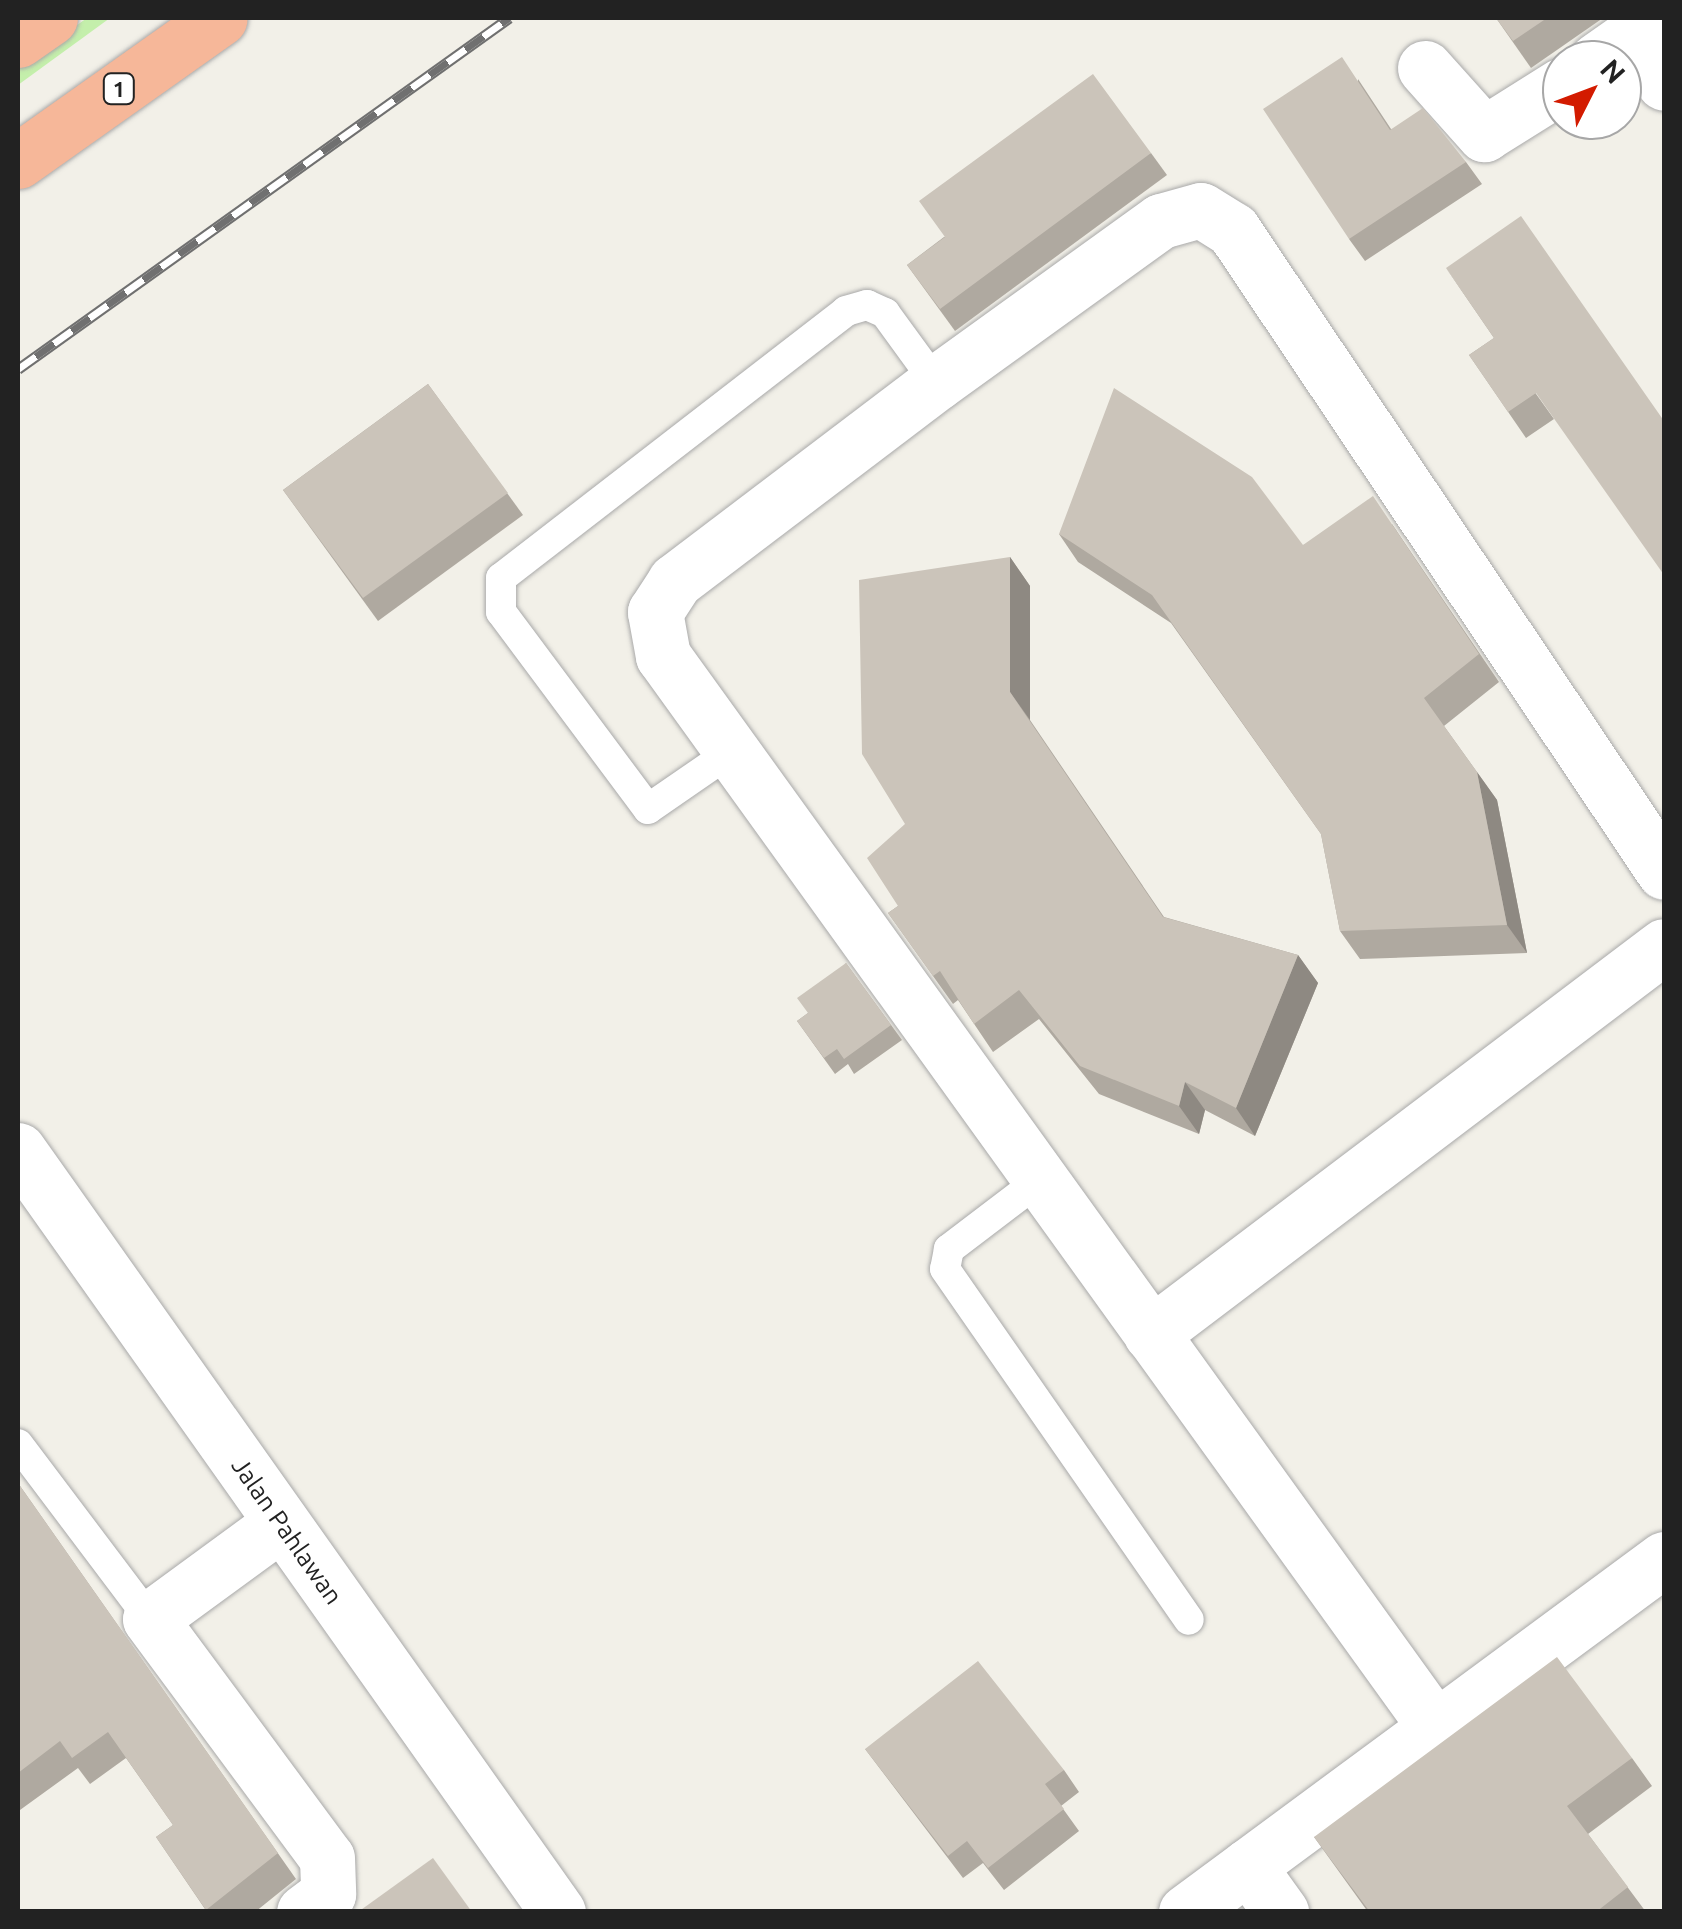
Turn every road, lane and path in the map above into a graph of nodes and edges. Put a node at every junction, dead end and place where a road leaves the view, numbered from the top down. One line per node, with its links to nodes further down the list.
1 (50, 18): 4 (highway)
2 (220, 18): 8 (highway, 1)
3 (1628, 38): 6 (street)
4 (18, 40)
5 (1425, 68): 7 (street)
6 (1664, 83)
7 (1542, 97)
8 (18, 161)
9 (936, 383): 10 (street); 10 (lane); 11 (street)
10 (732, 751): 14 (street)
11 (1664, 872)
12 (1664, 946): 15 (street)
13 (18, 1150): 17 (street, Jalan Pahlawan)
14 (1040, 1179): 15 (street); 20 (lane)
15 (1152, 1334): 21 (street)
16 (18, 1444): 19 (lane)
17 (281, 1523): 19 (street); 24 (street, Jalan Pahlawan)
18 (1664, 1559): 21 (street)
19 (150, 1618): 23 (street)
20 (1189, 1620)
21 (1436, 1728): 22 (street)
22 (1248, 1866): 25 (street); 26 (street)
23 (304, 1912)
24 (558, 1912)
25 (1186, 1912)
26 (1281, 1912)

